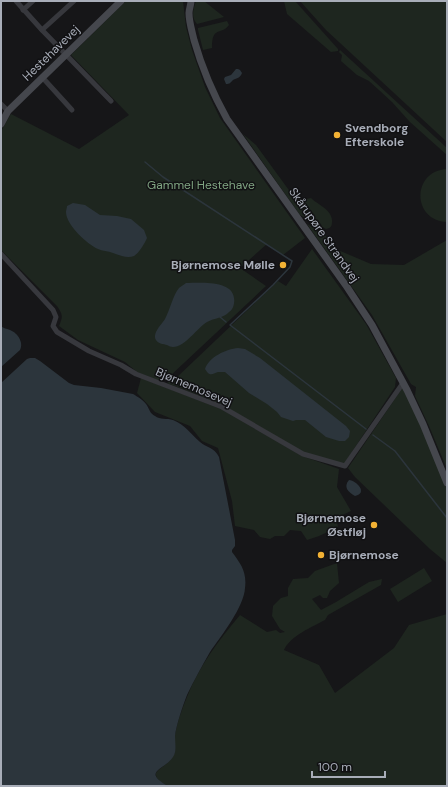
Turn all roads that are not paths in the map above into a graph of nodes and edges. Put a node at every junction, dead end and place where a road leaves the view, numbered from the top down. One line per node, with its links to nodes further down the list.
1 (16, 1): 6 (street)
2 (33, 1): 6 (street)
3 (74, 1): 7 (street)
4 (121, 1): 8 (street, Hestehavevej)
5 (191, 1): 16 (street, Skårupøre Strandvej)
6 (24, 10): 7 (street)
7 (42, 30): 8 (street)
8 (66, 54): 9 (street, Hestehavevej); 10 (street)
9 (42, 78): 12 (street); 13 (street, Hestehavevej)
10 (111, 101)
11 (1, 104): 13 (street)
12 (72, 110)
13 (8, 111): 14 (street, Hestehavevej)
14 (1, 124)
15 (1, 254): 16 (street, Bjørnemosevej)
16 (403, 383): 17 (street, Skårupøre Strandvej)
17 (447, 482)

